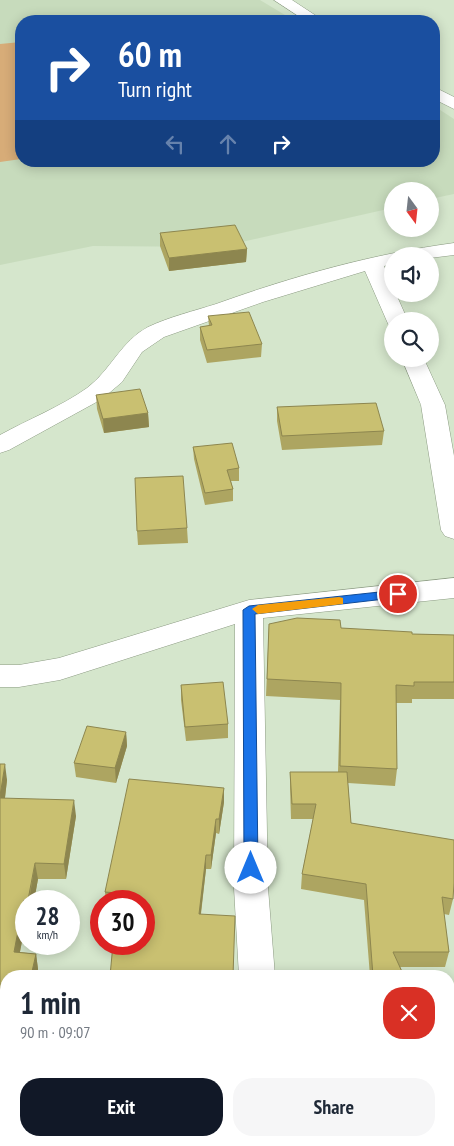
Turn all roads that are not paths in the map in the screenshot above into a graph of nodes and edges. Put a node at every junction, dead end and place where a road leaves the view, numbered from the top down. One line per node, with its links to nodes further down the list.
1 (281, 0): 2 (street)
2 (306, 15)
3 (440, 96): 4 (street)
4 (454, 104)
5 (454, 249): 6 (street)
6 (439, 251)
7 (382, 260): 8 (street); 10 (street)
8 (395, 312)
9 (417, 367): 11 (street)
10 (0, 445)
11 (454, 530)
12 (454, 588): 13 (street)
13 (249, 610): 14 (street); 15 (street)
14 (0, 676)
15 (257, 970)

